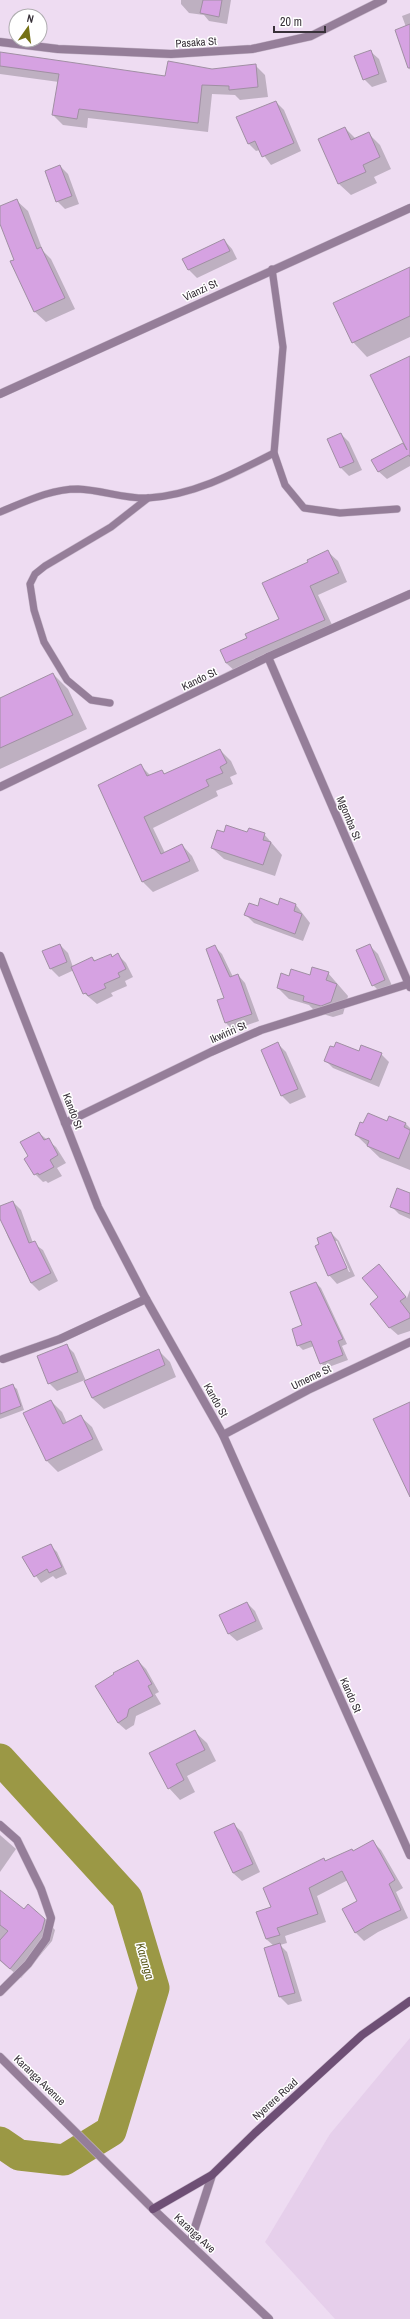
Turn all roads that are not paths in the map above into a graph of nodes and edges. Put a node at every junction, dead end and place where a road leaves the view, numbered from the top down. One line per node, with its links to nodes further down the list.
1 (383, 0): 2 (street, Pasaka St)
2 (0, 42)
3 (410, 208): 4 (street, Vianzi St)
4 (272, 269): 5 (street, Vianzi St); 6 (lane)
5 (0, 394)
6 (274, 454): 7 (lane); 8 (lane)
7 (148, 498): 9 (lane); 12 (lane)
8 (397, 509)
9 (0, 512)
10 (410, 594): 11 (street, Kando St)
11 (268, 657): 13 (street, Kando St); 15 (street, Mgomba St)
12 (110, 703)
13 (0, 787)
14 (0, 956): 16 (street, Kando St)
15 (409, 985): 16 (street, Ikwiriri St)
16 (66, 1123): 17 (street, Kando St)
17 (146, 1299): 19 (street); 20 (street, Kando St)
18 (410, 1342): 20 (street, Umeme St)
19 (3, 1359)
20 (223, 1435): 22 (street, Kando St)
21 (0, 1825): 23 (street)
22 (410, 1855)
23 (0, 1992)
24 (410, 2001): 27 (street, Nyerere Road)
25 (0, 2057): 26 (street, Karanga Avenue)
26 (107, 2162): 28 (street, Karanga Ave)
27 (212, 2175): 28 (street, Nyerere Road); 29 (street)
28 (153, 2209): 29 (street, Karanga Ave)
29 (190, 2243): 30 (street, Karanga Ave)
30 (269, 2319)

